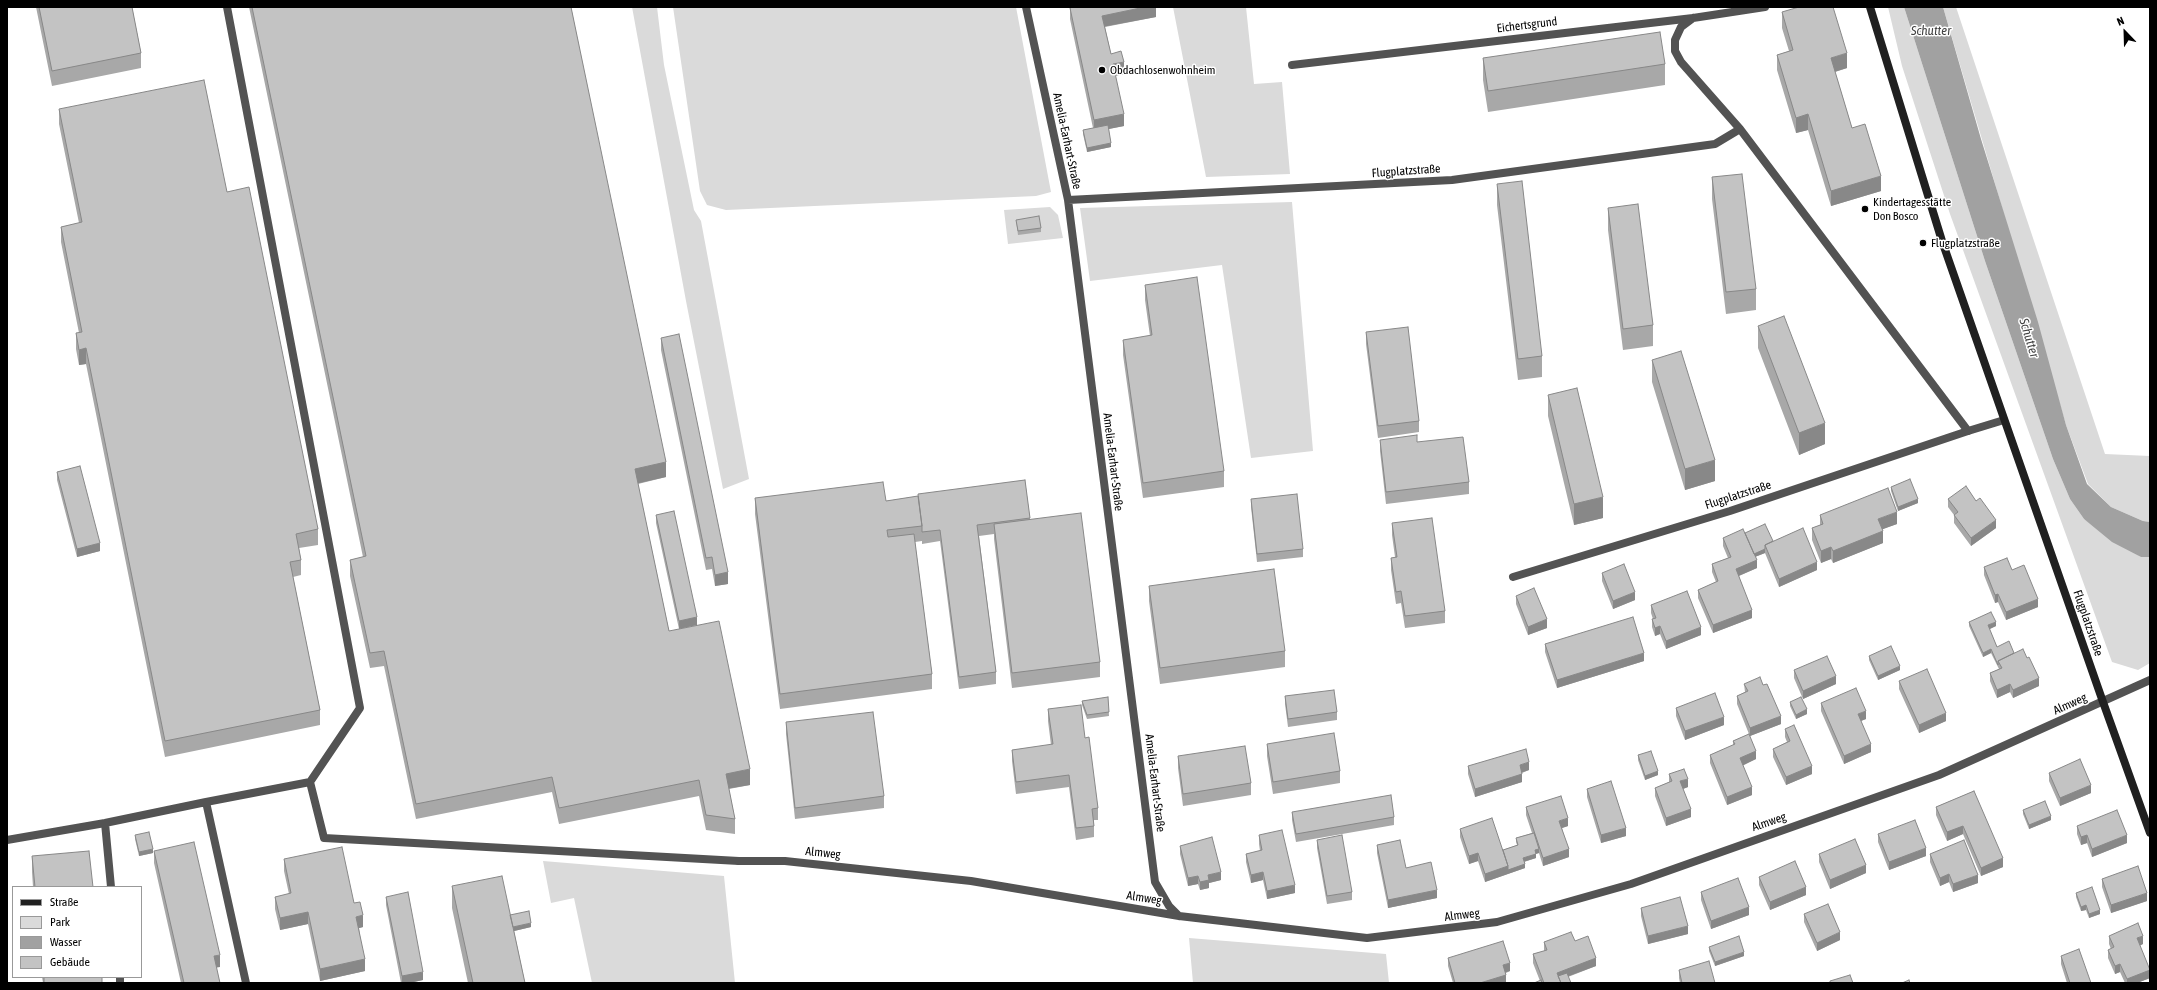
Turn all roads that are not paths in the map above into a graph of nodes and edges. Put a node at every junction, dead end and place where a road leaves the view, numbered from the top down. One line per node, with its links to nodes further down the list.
1 (227, 7): 14 (street)
2 (1026, 7): 8 (street, Amelia-Earhart-Straße)
3 (1765, 7): 5 (street, Eichertsgrund)
4 (1870, 7): 9 (street, Flugplatzstraße)
5 (1692, 18): 6 (street, Eichertsgrund); 7 (street)
6 (1292, 65)
7 (1740, 130): 8 (street, Flugplatzstraße); 10 (street)
8 (1068, 200): 20 (street, Amelia-Earhart-Straße)
9 (2004, 420): 10 (street, Flugplatzstraße); 13 (street, Flugplatzstraße)
10 (1968, 431): 11 (street, Flugplatzstraße)
11 (1513, 577)
12 (2150, 680): 13 (street, Almweg)
13 (2102, 702): 17 (street, Flugplatzstraße); 20 (street, Almweg)
14 (310, 782): 15 (street); 20 (street, Almweg)
15 (206, 802): 16 (street); 21 (street)
16 (105, 823): 18 (street); 19 (street)
17 (2150, 833)
18 (7, 840)
19 (111, 886)
20 (1179, 916)
21 (246, 983)

